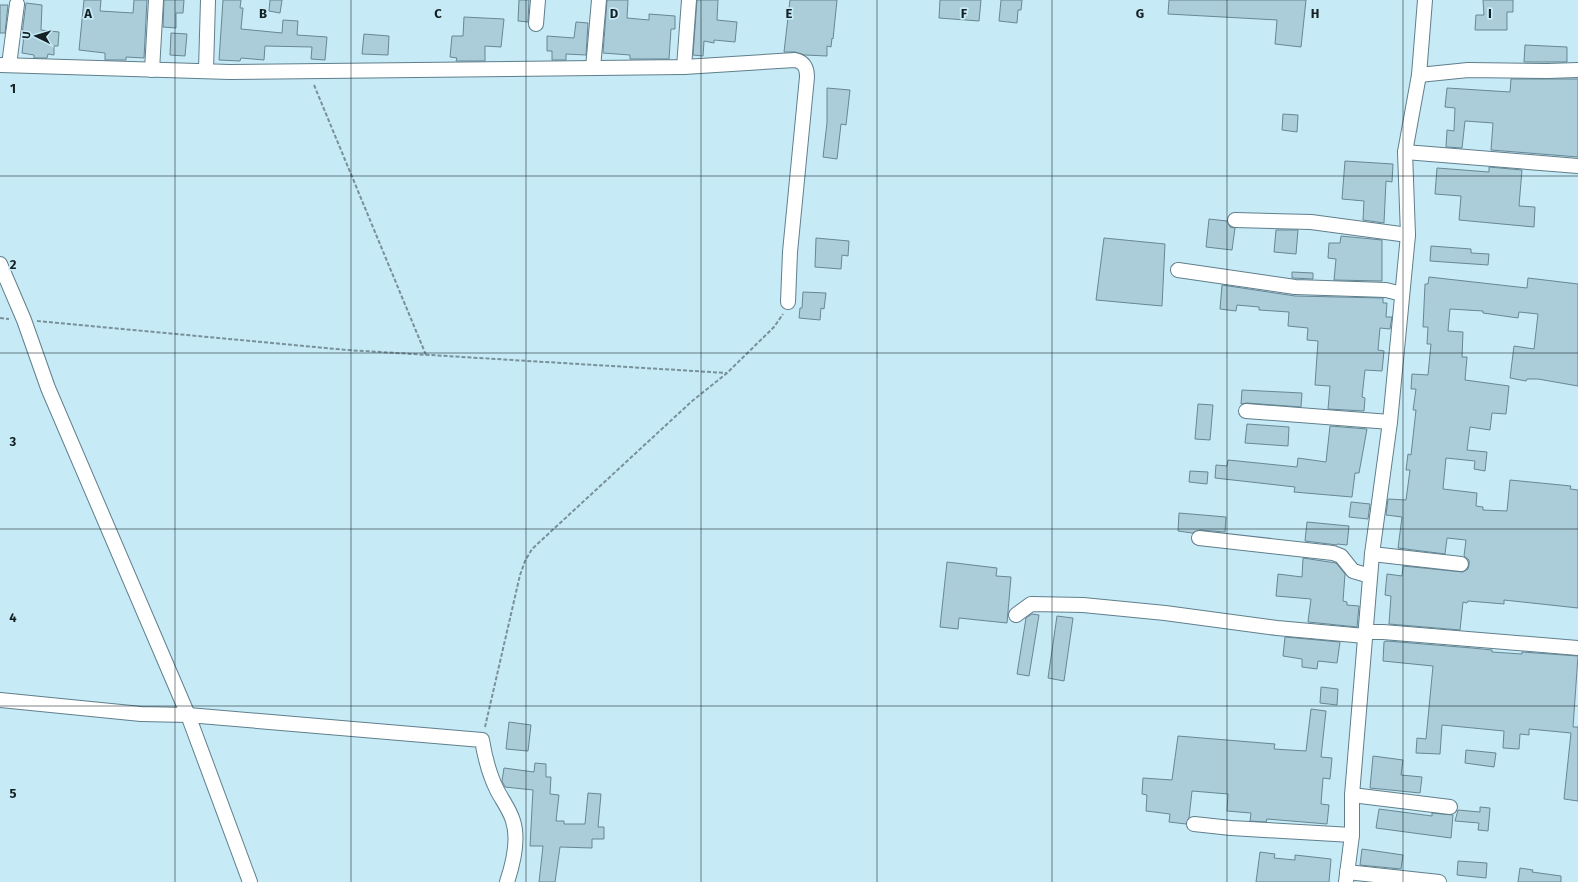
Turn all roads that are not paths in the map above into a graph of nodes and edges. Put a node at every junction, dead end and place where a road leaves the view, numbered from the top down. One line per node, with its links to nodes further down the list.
1 (156, 0): 12 (street)
2 (208, 0): 13 (street)
3 (538, 0): 8 (street)
4 (599, 0): 11 (street)
5 (689, 0): 10 (street)
6 (1425, 0): 15 (street)
7 (17, 4): 9 (street)
8 (536, 24)
9 (5, 65): 12 (street)
10 (684, 67): 11 (street); 23 (street)
11 (593, 68): 13 (street)
12 (152, 70): 13 (street)
13 (206, 70)
14 (1578, 70): 15 (street)
15 (1419, 75): 16 (street)
16 (1405, 152): 17 (street); 19 (street)
17 (1578, 166)
18 (1235, 220): 19 (street)
19 (1408, 235): 22 (street)
20 (0, 264): 34 (street)
21 (1178, 270): 22 (street)
22 (1402, 294): 25 (street)
23 (788, 302)
24 (1246, 411): 25 (street)
25 (1390, 422): 27 (street)
26 (1199, 538): 29 (street)
27 (1372, 554): 28 (street); 29 (street)
28 (1461, 564)
29 (1370, 576): 31 (street)
30 (1016, 615): 31 (street)
31 (1365, 634): 32 (street); 35 (street)
32 (1578, 648)
33 (0, 700): 34 (street)
34 (188, 715): 40 (street); 41 (street)
35 (1352, 795): 36 (street); 38 (street)
36 (1450, 807)
37 (1194, 824): 38 (street)
38 (1352, 835): 39 (street)
39 (1346, 877): 42 (street)
40 (250, 882)
41 (507, 882)
42 (1439, 882)

